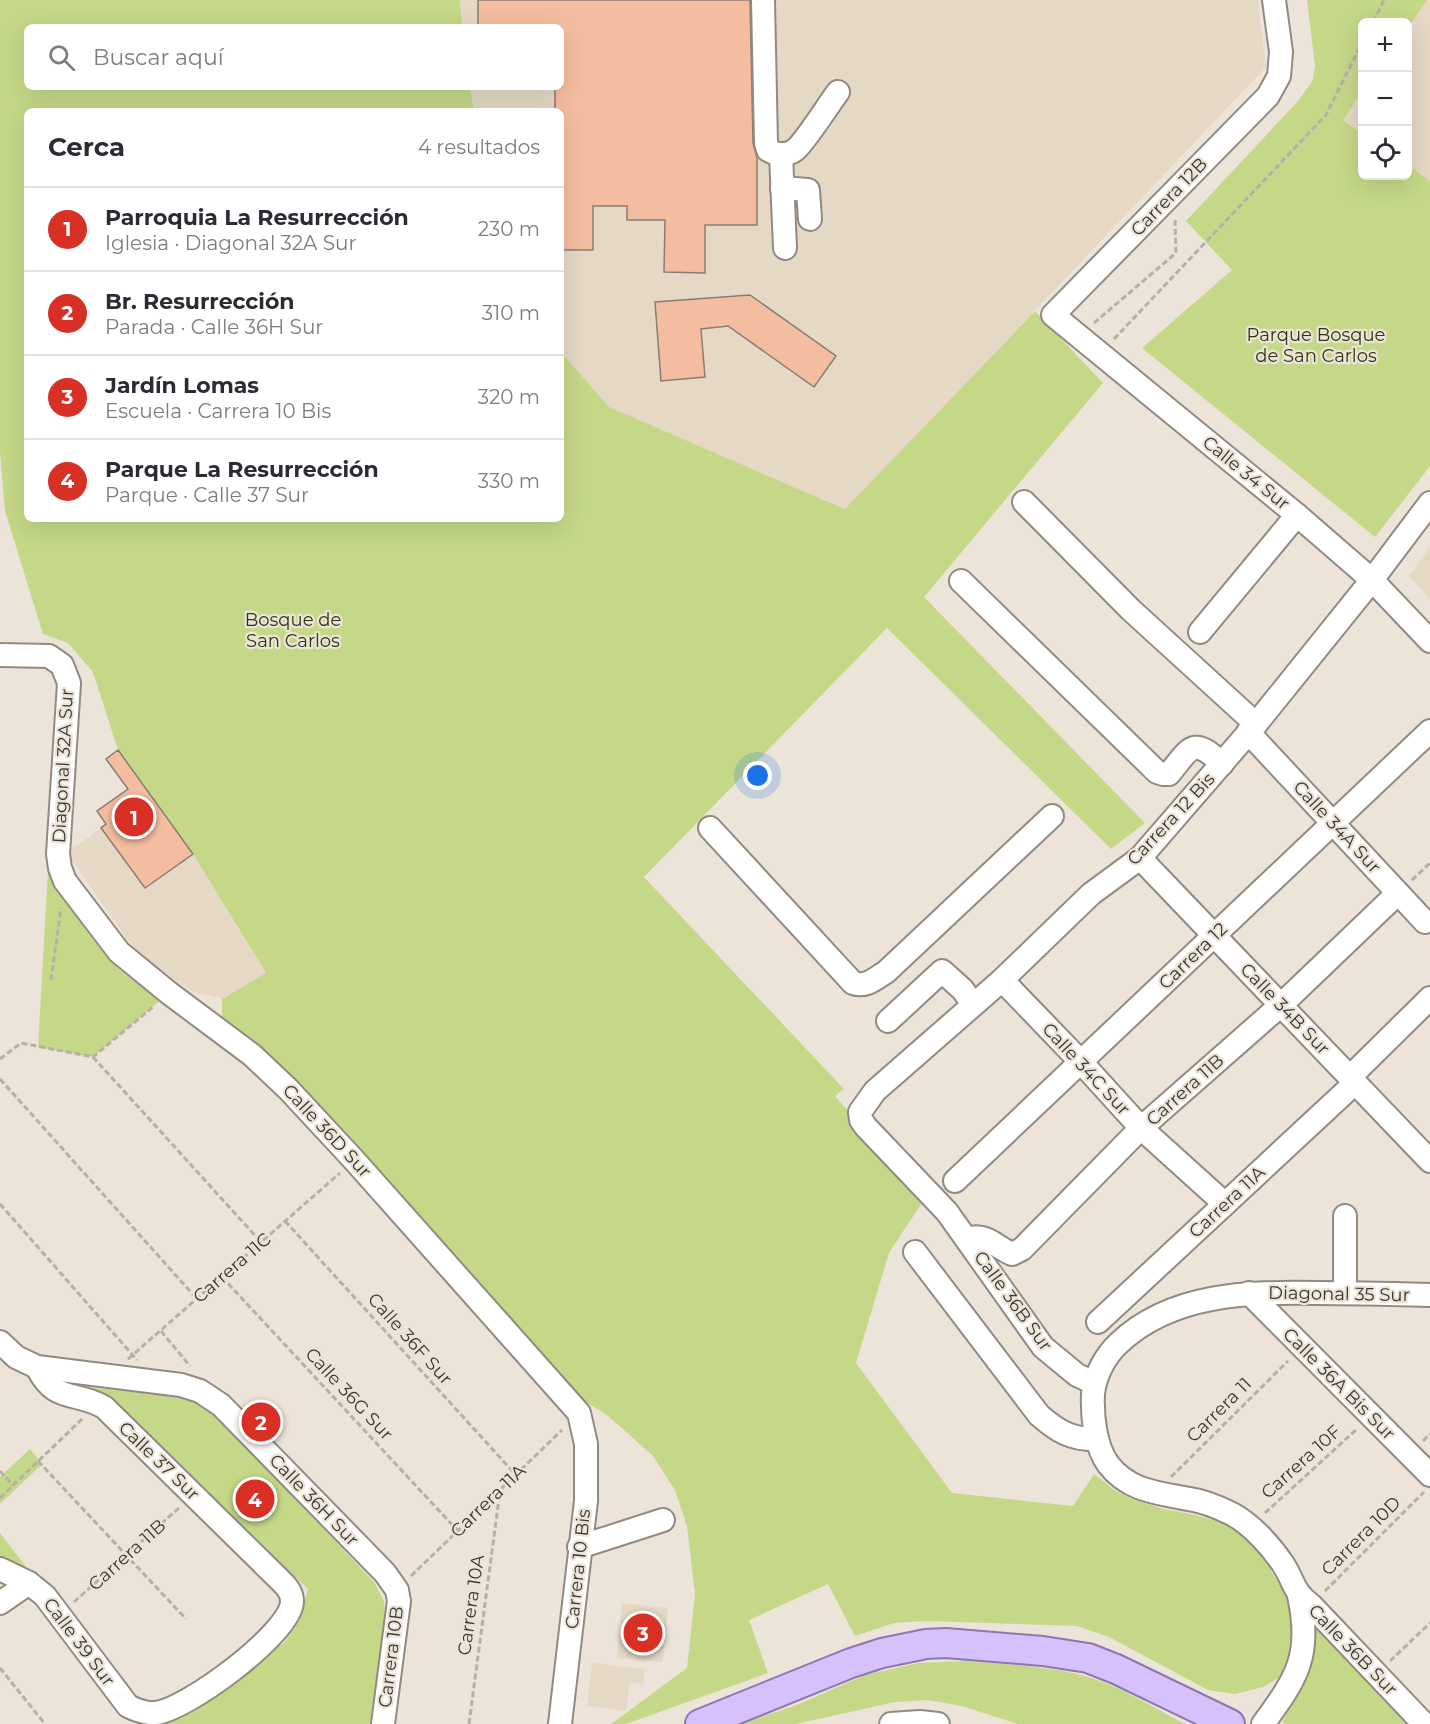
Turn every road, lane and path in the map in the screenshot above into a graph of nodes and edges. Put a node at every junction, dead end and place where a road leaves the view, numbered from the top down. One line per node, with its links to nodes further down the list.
1 (763, 0): 7 (street)
2 (1275, 0): 12 (street, Carrera 12B)
3 (1384, 0): 4 (path)
4 (1375, 18)
5 (1358, 51): 14 (path)
6 (838, 92): 7 (street)
7 (781, 154): 8 (street)
8 (782, 188): 10 (street); 11 (street)
9 (1179, 214): 13 (path)
10 (810, 219)
11 (785, 248)
12 (1053, 315): 14 (street, Calle 34 Sur)
13 (1091, 326)
14 (1100, 353): 17 (street, Calle 34 Sur)
15 (1024, 502): 23 (street, Calle 34A Sur)
16 (1430, 503): 18 (street, Carrera 12 Bis)
17 (1298, 515): 18 (street, Calle 34 Sur); 20 (street)
18 (1372, 580): 21 (street, Calle 34 Sur); 23 (street, Carrera 12 Bis)
19 (961, 581): 25 (street)
20 (1200, 632)
21 (1430, 641)
22 (0, 655): 30 (street, Diagonal 32A Sur)
23 (1252, 728): 25 (street, Carrera 12 Bis); 27 (street, Calle 34A Sur)
24 (1430, 731): 27 (street, Carrera 12)
25 (1222, 764): 29 (street, Carrera 12 Bis)
26 (1052, 816): 34 (street)
27 (1332, 823): 31 (street, Calle 34A Sur); 33 (street, Carrera 12)
28 (710, 828): 34 (street)
29 (1140, 858): 33 (street, Calle 34B Sur); 36 (street, Carrera 12 Bis)
30 (62, 874): 35 (path); 37 (street, Calle 36D Sur)
31 (1398, 893): 32 (street, Calle 34A Sur); 41 (street, Carrera 11B)
32 (1425, 922)
33 (1214, 935): 41 (street, Calle 34B Sur); 45 (street, Carrera 12)
34 (886, 972): 39 (street)
35 (51, 980)
36 (1002, 980): 40 (street, Carrera 12 Bis); 45 (street, Calle 34C Sur)
37 (169, 993): 43 (path); 50 (street, Calle 36D Sur)
38 (1430, 998): 47 (street, Carrera 11A)
39 (912, 999): 40 (street); 42 (street)
40 (973, 1005): 48 (street, Carrera 12 Bis)
41 (1281, 1005): 47 (street, Calle 34B Sur); 49 (street, Carrera 11B)
42 (888, 1021)
43 (93, 1057): 44 (path); 58 (path)
44 (0, 1059)
45 (1081, 1062): 49 (street, Calle 34C Sur); 52 (street, Carrera 12)
46 (0, 1079): 64 (path)
47 (1352, 1080): 51 (street, Calle 34B Sur); 54 (street, Carrera 11A)
48 (866, 1127): 57 (street, Calle 36B Sur)
49 (1141, 1128): 54 (street, Calle 34C Sur); 57 (street, Carrera 11B)
50 (354, 1160): 56 (path, Carrera 11C); 74 (street, Calle 36D Sur)
51 (1430, 1161)
52 (955, 1181)
53 (0, 1204): 68 (path)
54 (1225, 1204): 65 (street, Carrera 11A)
55 (1345, 1216): 62 (street)
56 (285, 1221): 58 (path, Carrera 11C); 79 (path, Calle 36F Sur)
57 (967, 1239): 72 (street, Calle 36B Sur)
58 (261, 1242): 60 (path, Carrera 11C)
59 (915, 1252): 76 (street)
60 (222, 1277): 64 (path, Carrera 11C); 89 (path, Calle 36G Sur)
61 (1249, 1293): 62 (street, Diagonal 35 Sur); 67 (street, Calle 36A Bis Sur); 72 (street, Diagonal 35 Sur)
62 (1344, 1293): 63 (street, Diagonal 35 Sur)
63 (1430, 1295)
64 (197, 1299): 68 (path, Carrera 11C)
65 (1098, 1322)
66 (0, 1342): 69 (street, Calle 37 Sur)
67 (1302, 1347): 75 (street, Calle 36A Bis Sur); 84 (path, Carrera 11)
68 (133, 1355): 70 (path, Carrera 11C); 71 (path)
69 (37, 1367): 70 (street); 73 (street, Calle 37 Sur)
70 (109, 1376): 71 (street)
71 (157, 1382): 94 (street, Calle 36H Sur)
72 (1094, 1383): 76 (street, Calle 36B Sur)
73 (98, 1404): 77 (path); 85 (street, Calle 37 Sur)
74 (579, 1413): 79 (path, Carrera 11A); 90 (street, Carrera 10 Bis)
75 (1371, 1417): 80 (street, Calle 36A Bis Sur); 88 (path, Carrera 10F)
76 (1097, 1439): 84 (street, Calle 36B Sur)
77 (38, 1461): 81 (path); 91 (path)
78 (0, 1471): 81 (path)
79 (515, 1474): 83 (path, Carrera 11A)
80 (1430, 1475)
81 (13, 1485): 86 (path)
82 (1430, 1486): 95 (path, Carrera 10D)
83 (501, 1489): 89 (path, Carrera 11A); 105 (path, Carrera 10A)
84 (1155, 1493): 88 (street, Calle 36B Sur)
85 (194, 1495): 91 (path, Carrera 11B); 102 (street, Calle 37 Sur)
86 (0, 1498)
87 (663, 1520): 90 (street)
88 (1250, 1527): 95 (street, Calle 36B Sur)
89 (457, 1530): 94 (path, Carrera 11A)
90 (579, 1547): 106 (street, Carrera 10 Bis)
91 (126, 1555): 97 (path, Carrera 11B); 98 (path)
92 (0, 1569): 93 (street, Calle 39 Sur)
93 (28, 1583): 96 (street); 97 (street, Calle 39 Sur)
94 (397, 1590): 104 (street, Carrera 10B)
95 (1305, 1600): 101 (street, Calle 36B Sur); 111 (street)
96 (0, 1603)
97 (60, 1614): 102 (street, Calle 39 Sur)
98 (186, 1619)
99 (1430, 1623): 101 (path)
100 (0, 1668): 103 (path)
101 (1377, 1674): 112 (street, Calle 36B Sur)
102 (155, 1713)
103 (45, 1724)
104 (383, 1724)
105 (469, 1724)
106 (560, 1724)
107 (700, 1724): 110 (main road)
108 (891, 1724): 109 (street)
109 (938, 1724)
110 (1230, 1724)
111 (1263, 1724)
112 (1424, 1724)

